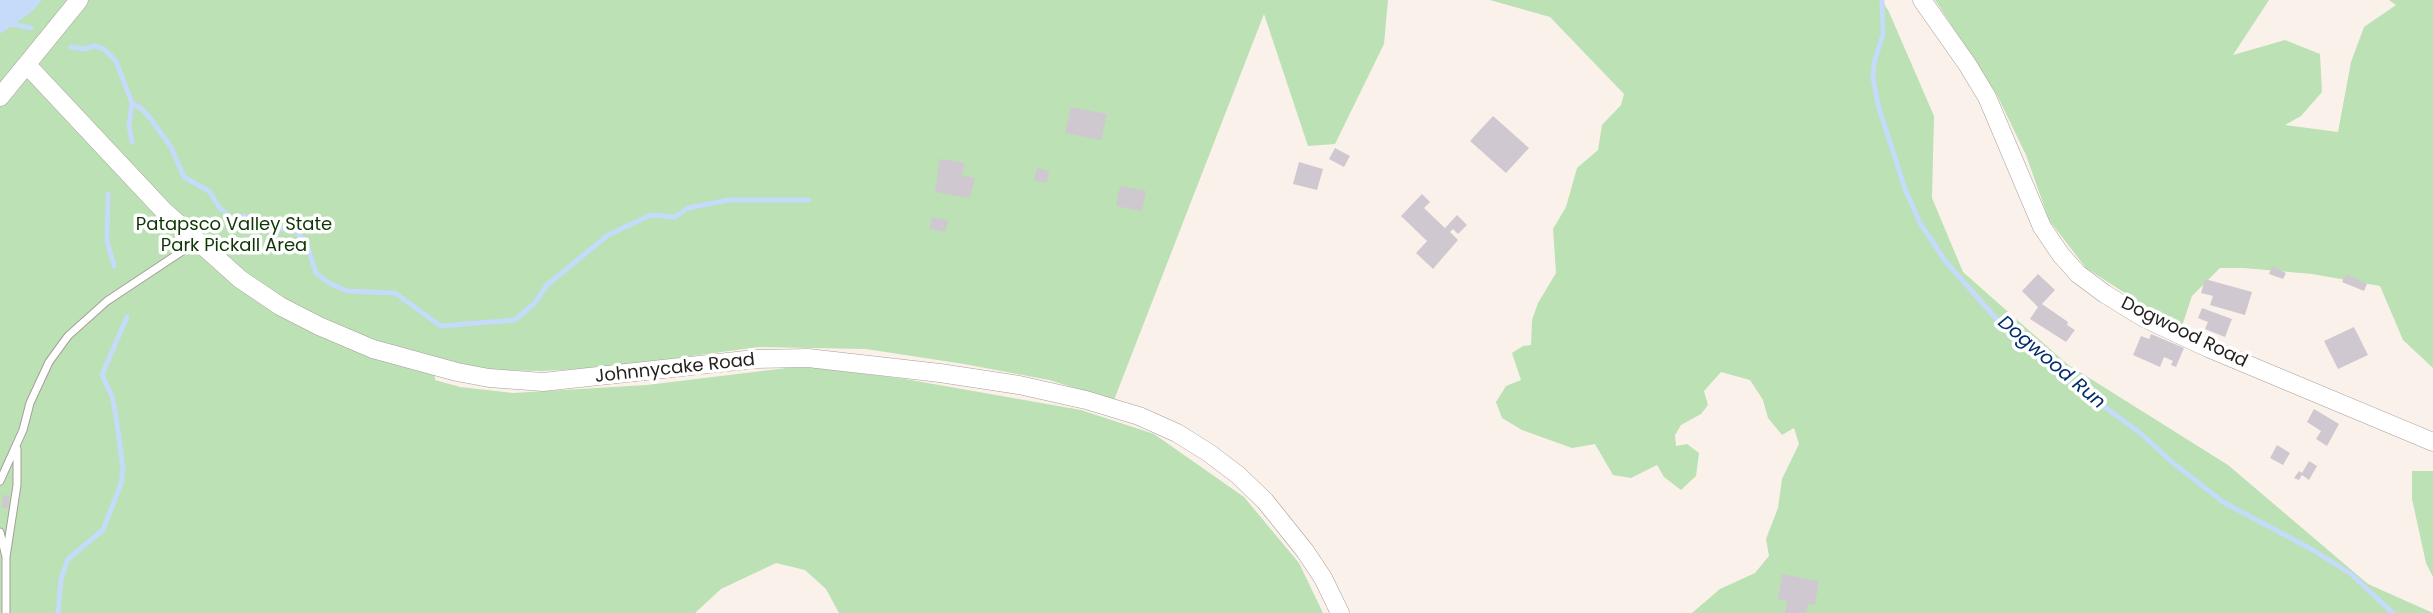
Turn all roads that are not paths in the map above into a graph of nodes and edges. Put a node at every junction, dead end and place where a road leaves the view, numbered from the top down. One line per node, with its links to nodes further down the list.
1 (79, 0): 3 (street)
2 (1922, 0): 6 (street, Dogwood Road)
3 (28, 65): 4 (street); 5 (street, Johnnycake Road)
4 (0, 97)
5 (196, 242): 7 (lane); 12 (street, Johnnycake Road)
6 (2433, 442)
7 (16, 445): 8 (lane); 10 (lane)
8 (0, 481)
9 (0, 532): 10 (lane)
10 (6, 557): 11 (lane)
11 (6, 613)
12 (1340, 613)

